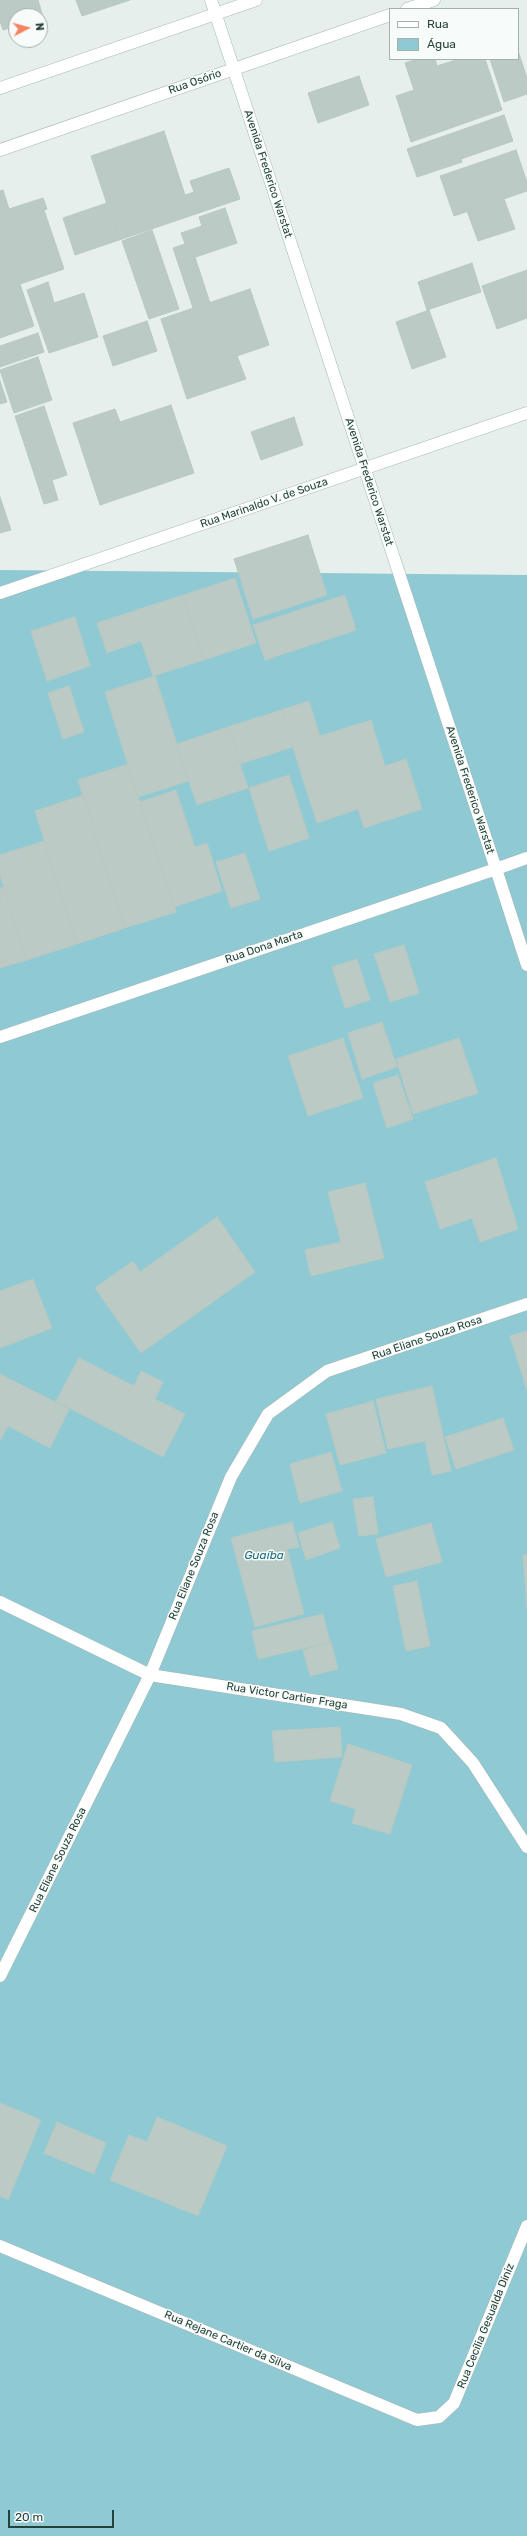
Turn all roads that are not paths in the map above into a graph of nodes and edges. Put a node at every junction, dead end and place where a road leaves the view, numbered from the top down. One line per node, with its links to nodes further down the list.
1 (211, 0): 5 (street, Avenida Frederico Warstat)
2 (256, 0): 5 (street)
3 (434, 0): 4 (street)
4 (411, 8)
5 (216, 14): 7 (street, Avenida Frederico Warstat); 8 (street)
6 (389, 15): 7 (street, Rua Osório)
7 (234, 69): 9 (street, Rua Osório); 11 (street, Avenida Frederico Warstat)
8 (0, 88)
9 (0, 150)
10 (527, 413): 11 (street, Rua Marinaldo V. de Souza)
11 (365, 469): 12 (street, Rua Marinaldo V. de Souza); 14 (street, Avenida Frederico Warstat)
12 (0, 593)
13 (527, 858): 14 (street, Rua Dona Marta)
14 (496, 869): 15 (street, Avenida Frederico Warstat); 16 (street, Rua Dona Marta)
15 (527, 965)
16 (0, 1037)
17 (527, 1304): 19 (street, Rua Eliane Souza Rosa)
18 (0, 1602): 19 (street, Rua Victor Cartier Fraga)
19 (150, 1675): 20 (street, Rua Victor Cartier Fraga); 21 (street, Rua Eliane Souza Rosa)
20 (527, 1847)
21 (0, 1976)
22 (527, 2226): 24 (street, Rua Cecília Gesualda Diniz)
23 (0, 2246): 24 (street, Rua Rejane Cartier da Silva)
24 (454, 2403)

